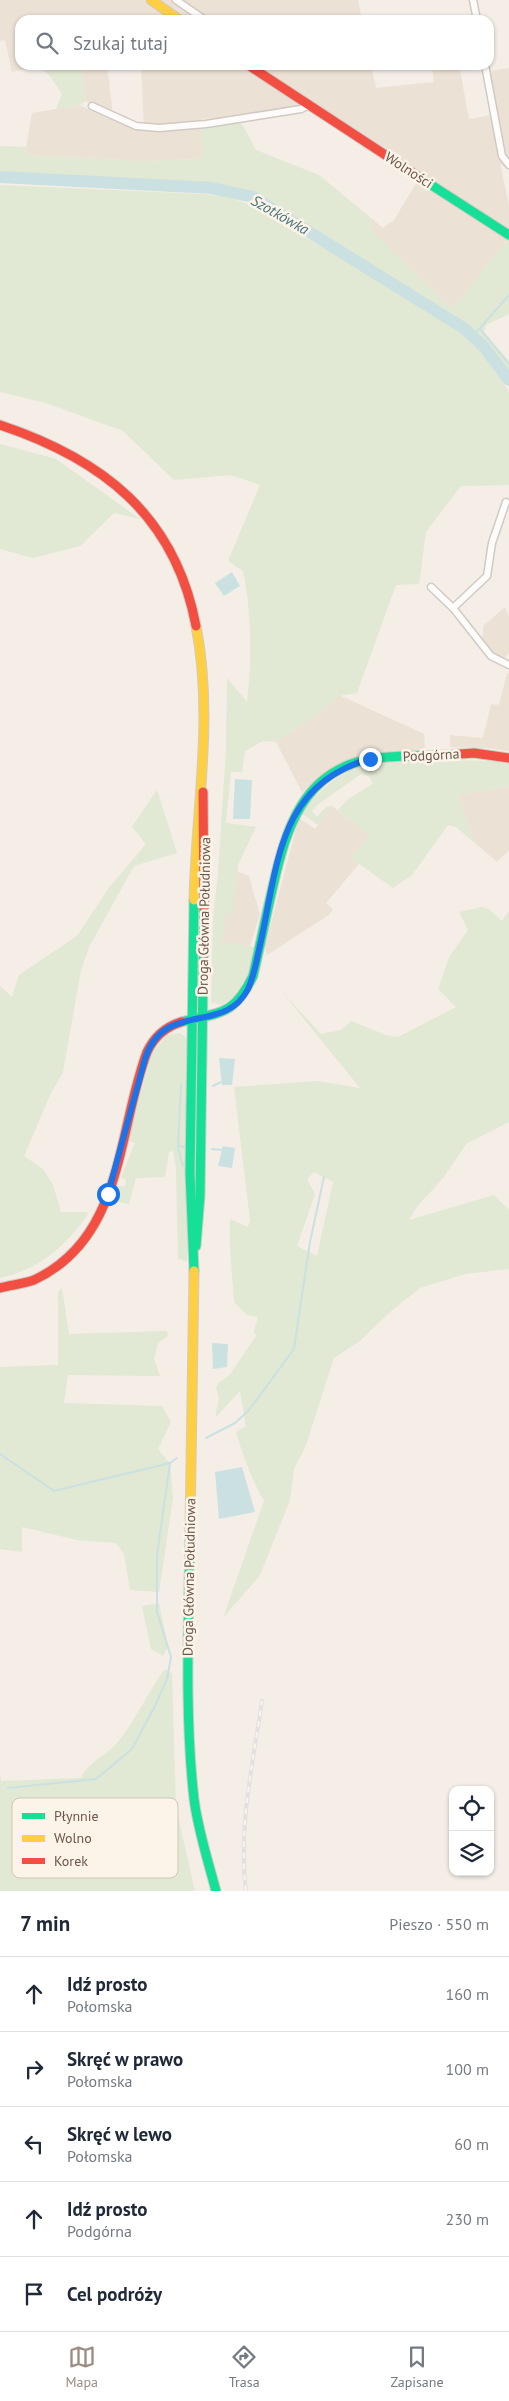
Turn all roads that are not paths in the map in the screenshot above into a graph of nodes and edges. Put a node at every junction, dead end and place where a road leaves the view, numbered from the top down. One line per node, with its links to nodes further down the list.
1 (151, 0): 4 (main road)
2 (176, 0): 5 (street)
3 (473, 0): 6 (street)
4 (173, 15)
5 (198, 15)
6 (476, 15)
7 (256, 70): 9 (main road, Wolności)
8 (486, 70): 11 (street)
9 (310, 105): 10 (street); 12 (main road, Wolności)
10 (92, 106)
11 (509, 165)
12 (509, 236)
13 (0, 425): 19 (main road, Droga Główna Południowa)
14 (506, 502): 16 (street)
15 (430, 587): 16 (street)
16 (454, 608): 17 (street)
17 (509, 665)
18 (509, 758): 20 (main road, Podgórna)
19 (201, 782): 20 (main road, Droga Główna Południowa); 21 (main road, Droga Główna Południowa)
20 (203, 1017): 21 (main road, Podgórna); 22 (main road, Droga Główna Południowa)
21 (193, 1020): 22 (main road, Droga Główna Południowa); 23 (main road, Podgórna)
22 (194, 1260): 24 (main road, Droga Główna Południowa)
23 (0, 1288)
24 (216, 1891)

